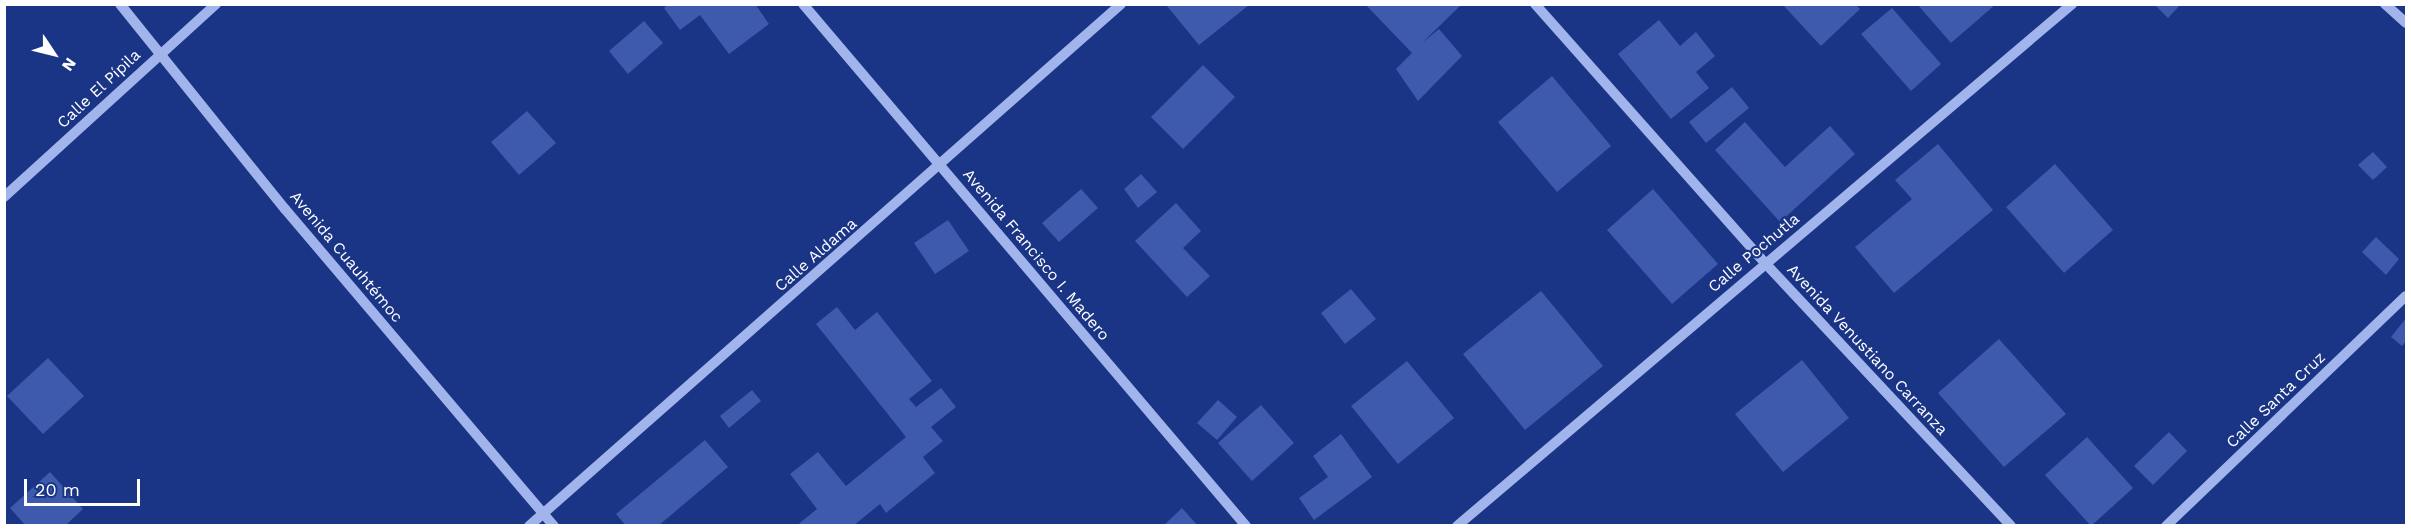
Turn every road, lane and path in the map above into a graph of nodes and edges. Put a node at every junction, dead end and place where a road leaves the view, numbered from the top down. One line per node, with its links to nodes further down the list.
1 (120, 4): 9 (street, Avenida Cuauhtémoc)
2 (216, 4): 9 (street, Calle El Pípila)
3 (803, 4): 10 (street, Avenida Francisco I. Madero)
4 (1121, 4): 10 (street, Calle Aldama)
5 (1535, 4): 12 (street, Avenida Venustiano Carranza)
6 (2072, 4): 12 (street, Calle Pochutla)
7 (2385, 4): 8 (street)
8 (2406, 22)
9 (161, 52): 11 (street, Calle El Pípila); 14 (street, Avenida Cuauhtémoc)
10 (941, 166): 14 (street, Calle Aldama); 17 (street, Avenida Francisco I. Madero)
11 (4, 197)
12 (1765, 263): 18 (street, Calle Pochutla); 19 (street, Avenida Venustiano Carranza)
13 (2406, 296): 20 (street, Calle Santa Cruz)
14 (543, 513): 15 (street, Calle Aldama); 16 (street, Avenida Cuauhtémoc)
15 (529, 525)
16 (554, 525)
17 (1246, 525)
18 (1457, 525)
19 (2010, 525)
20 (2166, 525)

